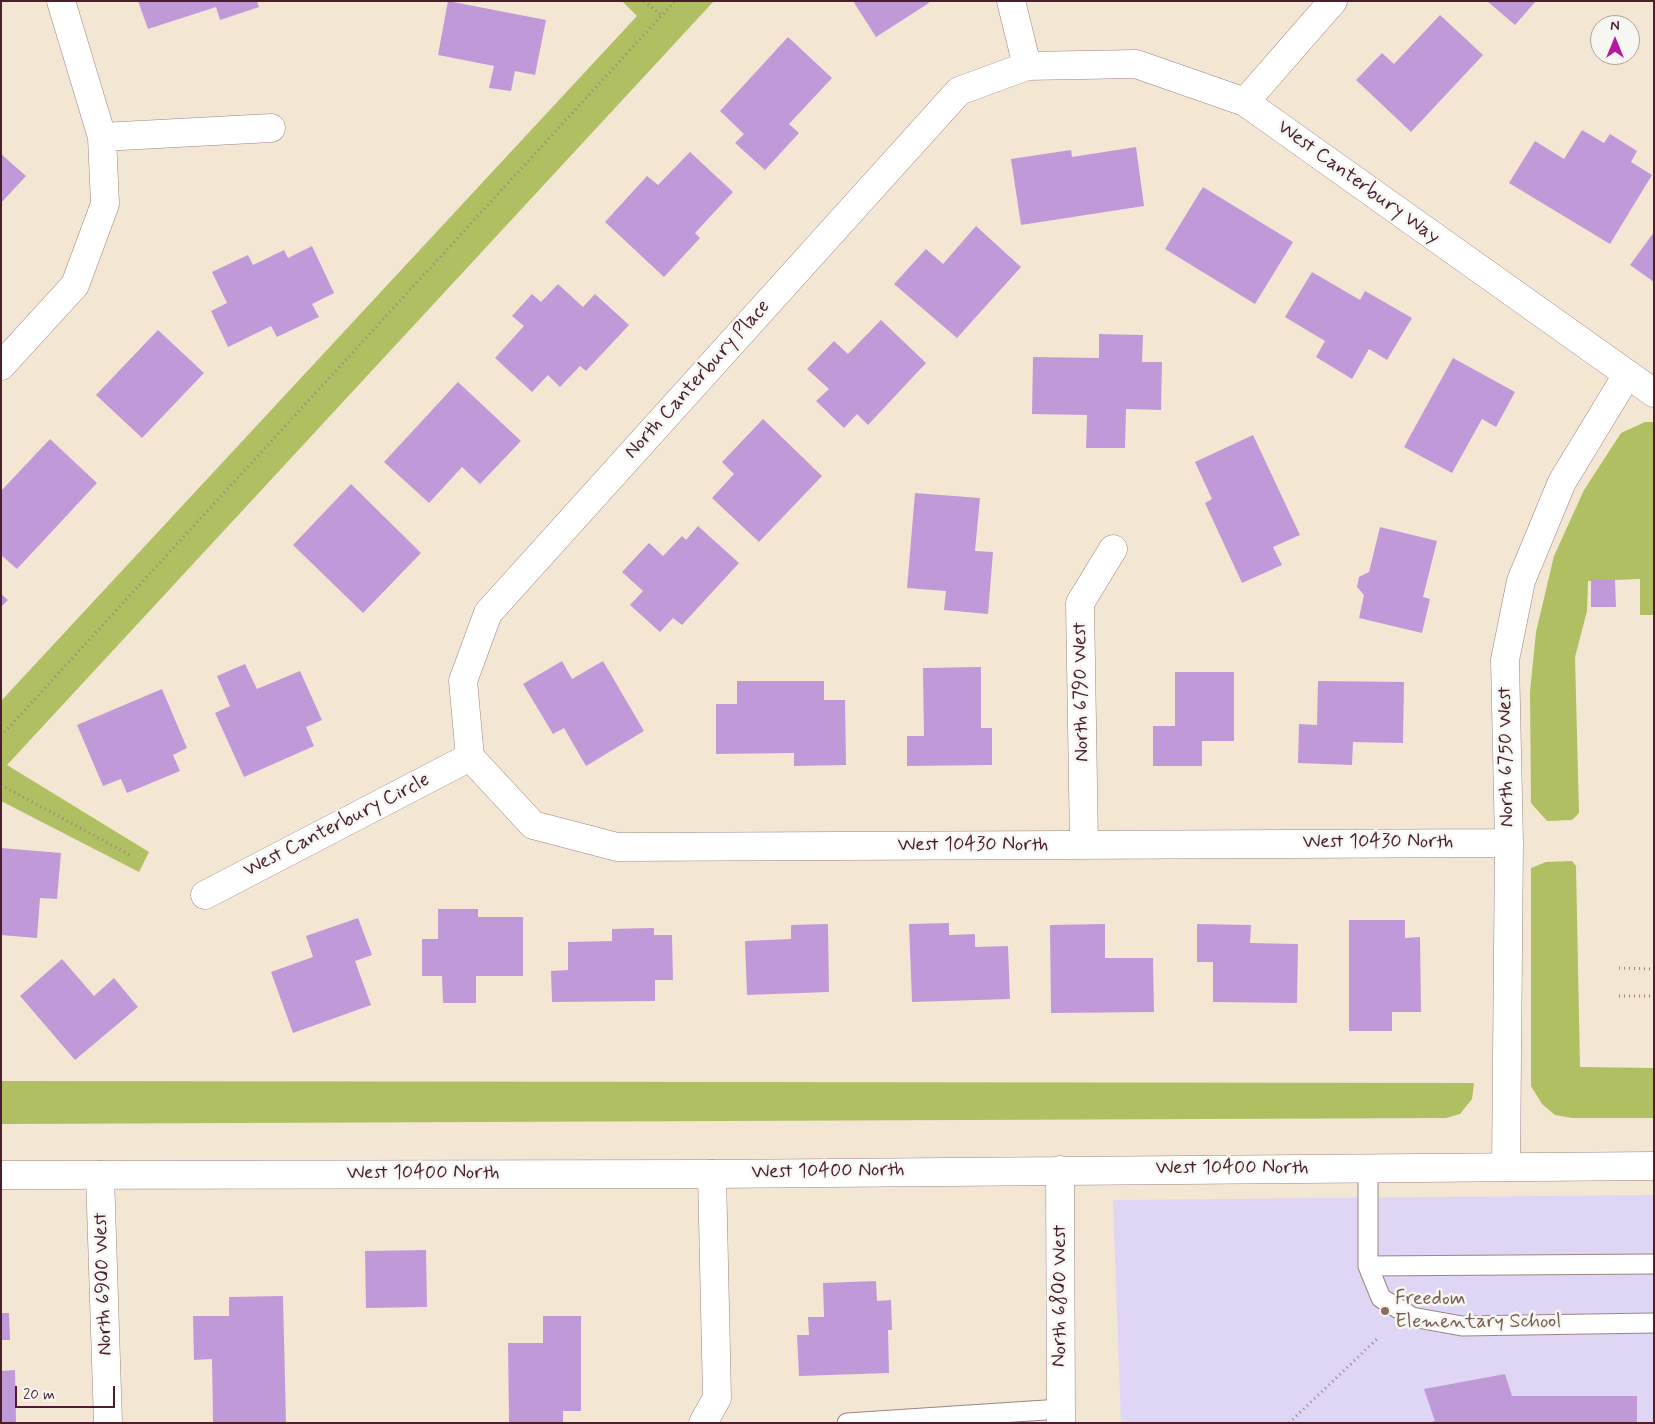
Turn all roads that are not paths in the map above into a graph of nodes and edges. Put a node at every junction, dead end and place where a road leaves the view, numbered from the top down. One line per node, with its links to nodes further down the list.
1 (61, 1): 7 (street)
2 (1011, 1): 4 (street)
3 (1333, 1): 5 (street)
4 (1028, 66): 5 (street, West Canterbury Way); 12 (street, North Canterbury Place)
5 (1245, 102): 9 (street, West Canterbury Way)
6 (271, 128): 7 (street)
7 (102, 137): 8 (street)
8 (1, 366)
9 (1627, 376): 10 (street, West Canterbury Way); 13 (street, North 6750 West)
10 (1654, 393)
11 (1113, 549): 14 (street, North 6790 West)
12 (470, 757): 14 (street, West 10430 North); 15 (street, West Canterbury Circle)
13 (1509, 843): 14 (street, West 10430 North); 17 (street, North 6750 West)
14 (1084, 845)
15 (205, 895)
16 (1654, 1166): 17 (street, West 10400 North)
17 (1506, 1167): 18 (street, West 10400 North)
18 (1368, 1168): 19 (street, West 10400 North); 24 (lane)
19 (1060, 1170): 20 (street, West 10400 North); 26 (street, North 6800 West)
20 (712, 1174): 22 (street, West 10400 North); 28 (street)
21 (1, 1175): 22 (street, West 10400 North)
22 (100, 1175): 27 (street, North 6900 West)
23 (1654, 1264): 24 (lane)
24 (1368, 1266): 25 (lane)
25 (1654, 1323)
26 (1061, 1416): 29 (lane)
27 (108, 1423)
28 (703, 1423)
29 (847, 1423)

